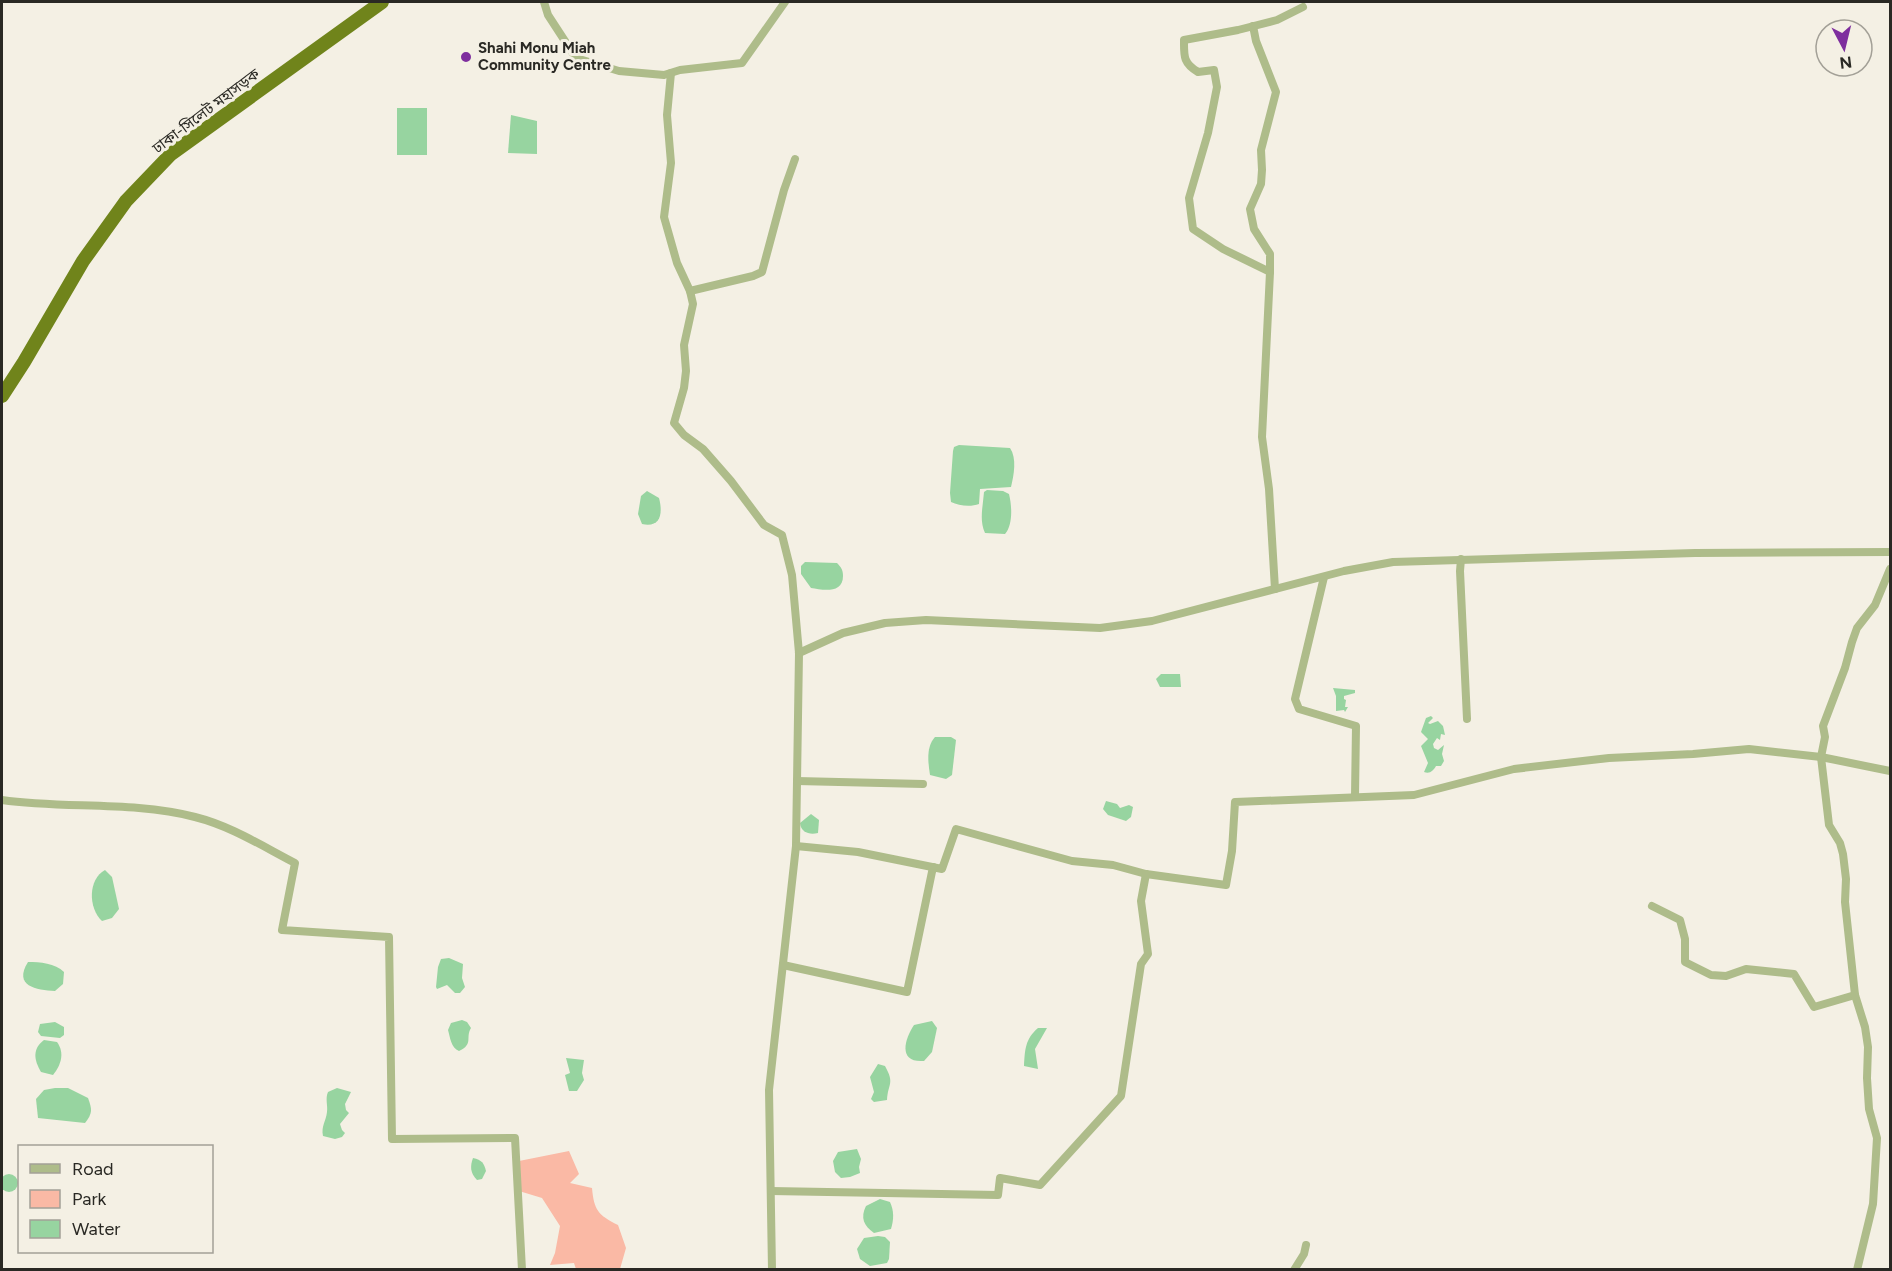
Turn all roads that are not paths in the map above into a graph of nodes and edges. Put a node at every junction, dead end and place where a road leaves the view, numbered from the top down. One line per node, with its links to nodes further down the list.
1 (382, 2): 10 (highway, ঢাকা-সিলেট মহাসড়ক)
2 (544, 2): 6 (street)
3 (785, 2): 6 (street)
4 (1303, 7): 5 (street)
5 (1253, 26): 8 (street); 8 (street)
6 (671, 73): 9 (street)
7 (795, 159): 9 (street)
8 (1270, 272): 15 (street)
9 (690, 291): 16 (street)
10 (2, 396)
11 (1890, 552): 12 (street)
12 (1461, 559): 14 (street); 17 (street)
13 (1890, 569): 18 (street)
14 (1324, 577): 15 (street); 22 (street)
15 (1275, 589): 16 (street)
16 (799, 653): 20 (street)
17 (1467, 719)
18 (1821, 757): 19 (street); 22 (street); 29 (street)
19 (1890, 771)
20 (797, 781): 21 (street); 24 (street)
21 (923, 784)
22 (1355, 796): 26 (street)
23 (2, 800): 32 (street)
24 (796, 846): 25 (street); 28 (street)
25 (933, 867): 26 (street); 28 (street)
26 (1146, 874): 30 (street)
27 (1652, 906): 29 (street)
28 (783, 965): 30 (street)
29 (1856, 995): 35 (street)
30 (771, 1191): 33 (street)
31 (1306, 1245): 34 (street)
32 (522, 1269)
33 (772, 1269)
34 (1294, 1269)
35 (1857, 1269)

